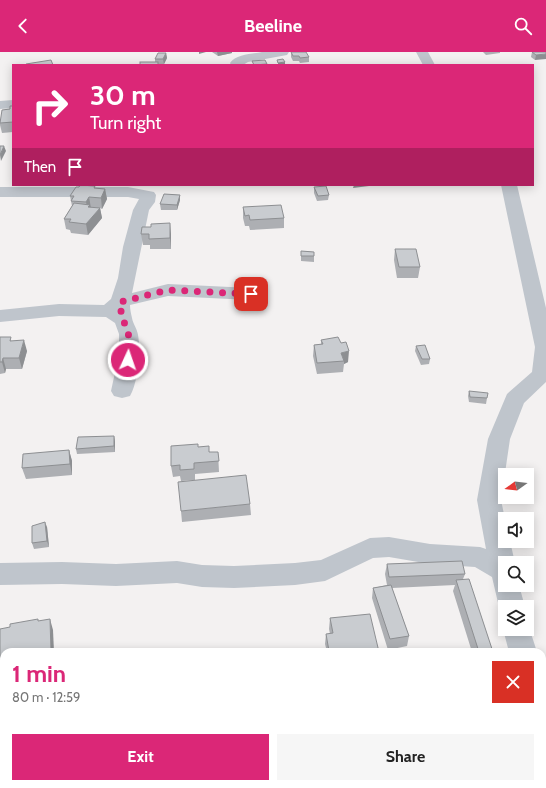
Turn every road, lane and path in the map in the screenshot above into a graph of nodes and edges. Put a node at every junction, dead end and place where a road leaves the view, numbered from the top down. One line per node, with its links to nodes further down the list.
1 (283, 52): 3 (street)
2 (422, 52): 4 (street)
3 (236, 64)
4 (428, 64)
5 (12, 104): 6 (street)
6 (0, 105)
7 (509, 186): 13 (street)
8 (0, 192): 10 (street)
9 (251, 294): 10 (street)
10 (117, 311): 11 (street); 12 (street)
11 (0, 316)
12 (122, 392)
13 (488, 550): 14 (street); 15 (street)
14 (498, 566)
15 (0, 574)
16 (519, 636): 17 (street)
17 (521, 648)

